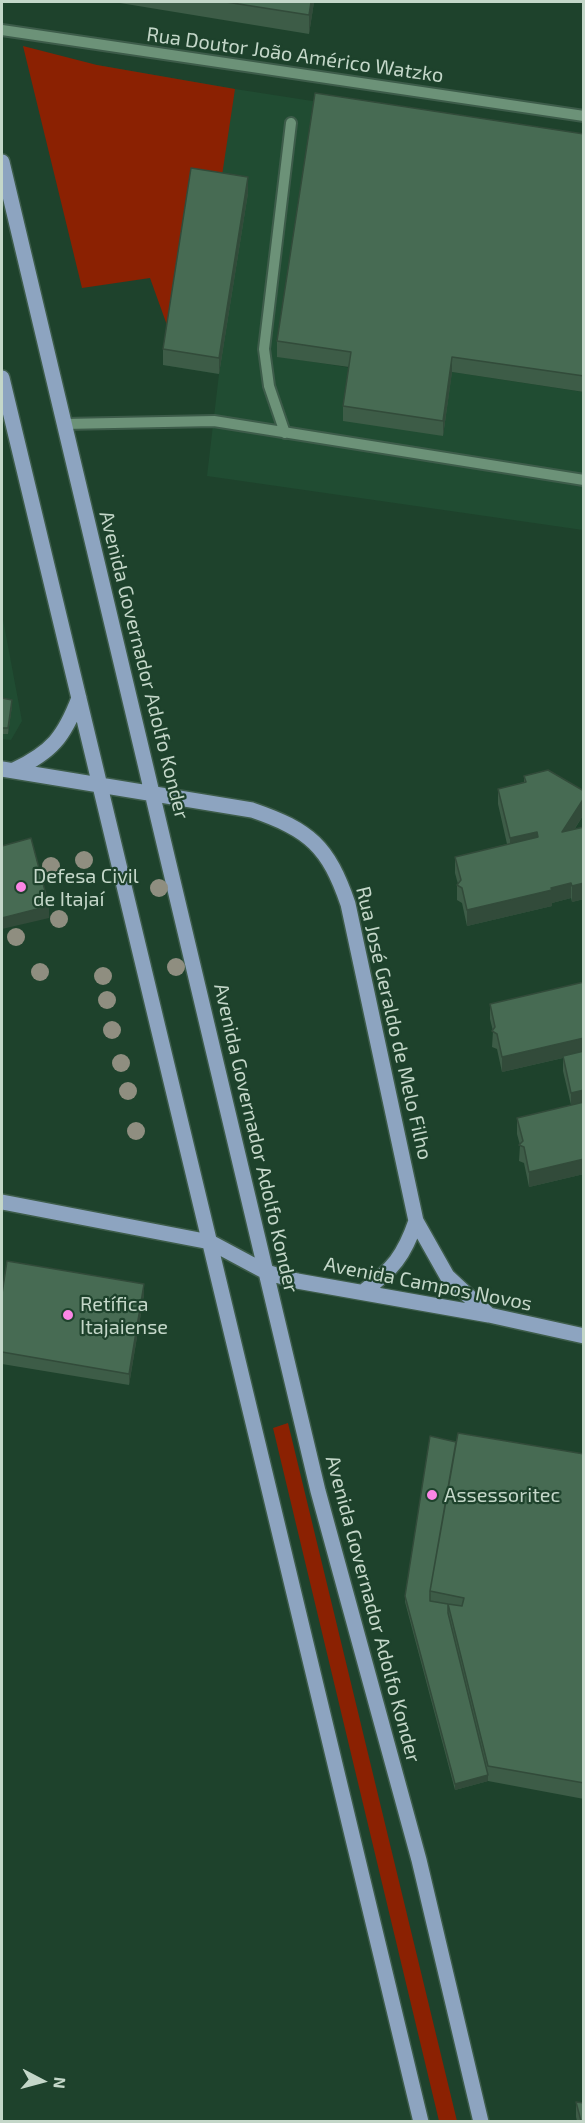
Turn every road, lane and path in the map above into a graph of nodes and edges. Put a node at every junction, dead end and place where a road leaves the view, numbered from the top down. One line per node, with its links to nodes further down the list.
1 (2, 30): 2 (street, Rua Doutor João Américo Watzko)
2 (584, 116)
3 (291, 123): 7 (street)
4 (2, 162): 6 (main road, Avenida Governador Adolfo Konder)
5 (2, 378): 9 (main road)
6 (64, 424): 7 (street); 12 (main road, Avenida Governador Adolfo Konder)
7 (285, 433): 8 (street)
8 (584, 480)
9 (79, 698): 10 (main road); 11 (main road)
10 (8, 770): 11 (main road, Rua José Geraldo de Melo Filho)
11 (100, 786): 12 (main road, Rua José Geraldo de Melo Filho); 15 (main road)
12 (153, 794): 14 (main road, Rua José Geraldo de Melo Filho); 16 (main road, Avenida Governador Adolfo Konder)
13 (2, 1202): 15 (main road, Avenida Campos Novos)
14 (416, 1221): 17 (main road); 18 (main road, Rua José Geraldo de Melo Filho)
15 (210, 1242): 16 (main road, Avenida Campos Novos); 20 (main road)
16 (266, 1272): 17 (main road, Avenida Campos Novos); 21 (main road, Avenida Governador Adolfo Konder)
17 (363, 1292): 18 (main road, Avenida Campos Novos)
18 (489, 1315): 19 (main road, Avenida Campos Novos)
19 (584, 1336)
20 (421, 2121)
21 (481, 2121)

